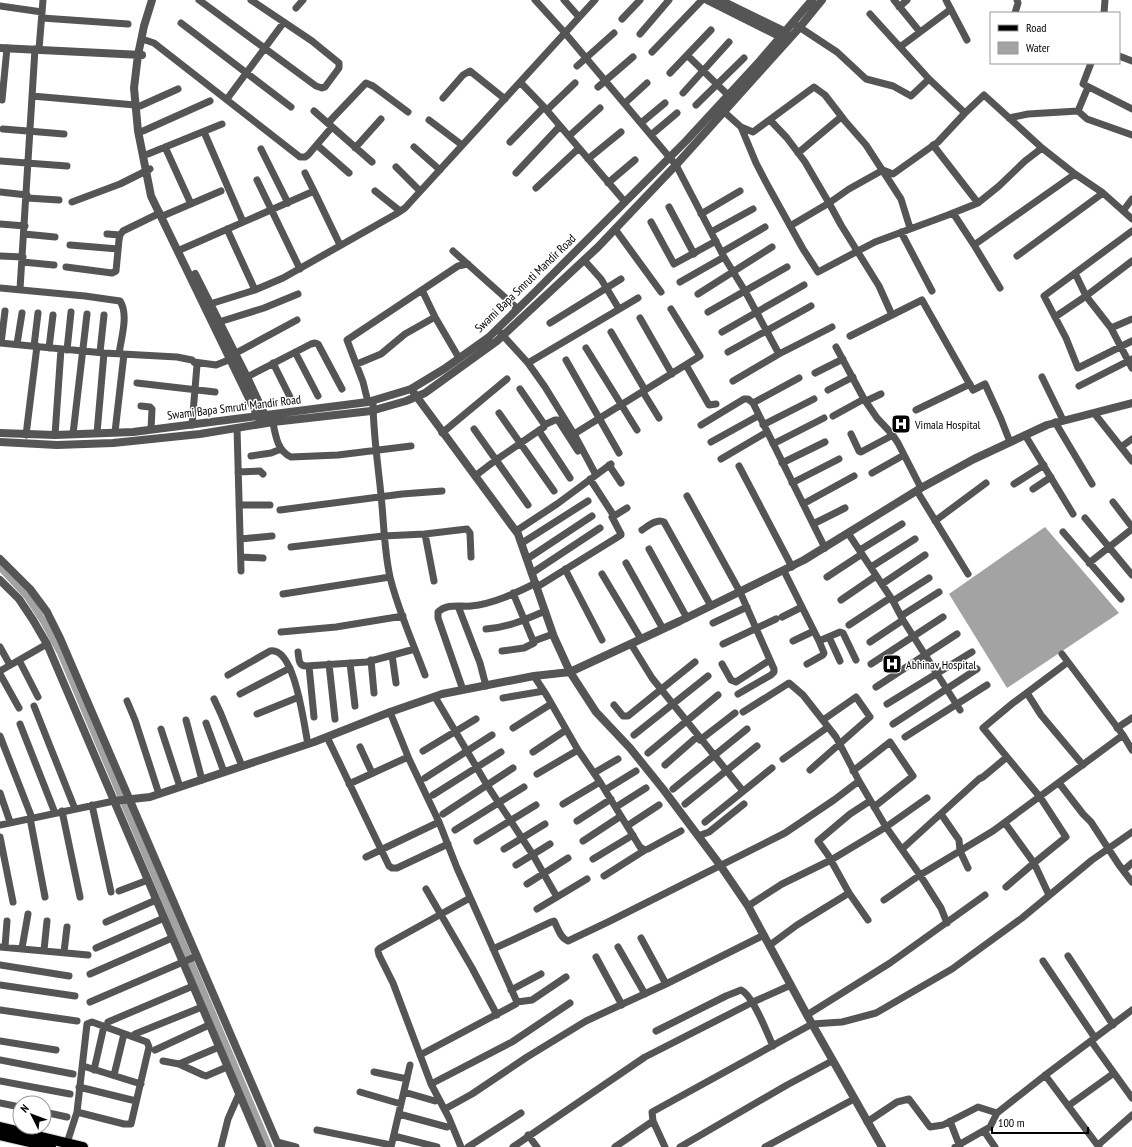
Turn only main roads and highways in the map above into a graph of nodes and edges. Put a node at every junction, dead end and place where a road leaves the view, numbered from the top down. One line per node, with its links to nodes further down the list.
1 (1, 1132): 2 (main road)
2 (50, 1145): 3 (main road)
3 (83, 1147)

